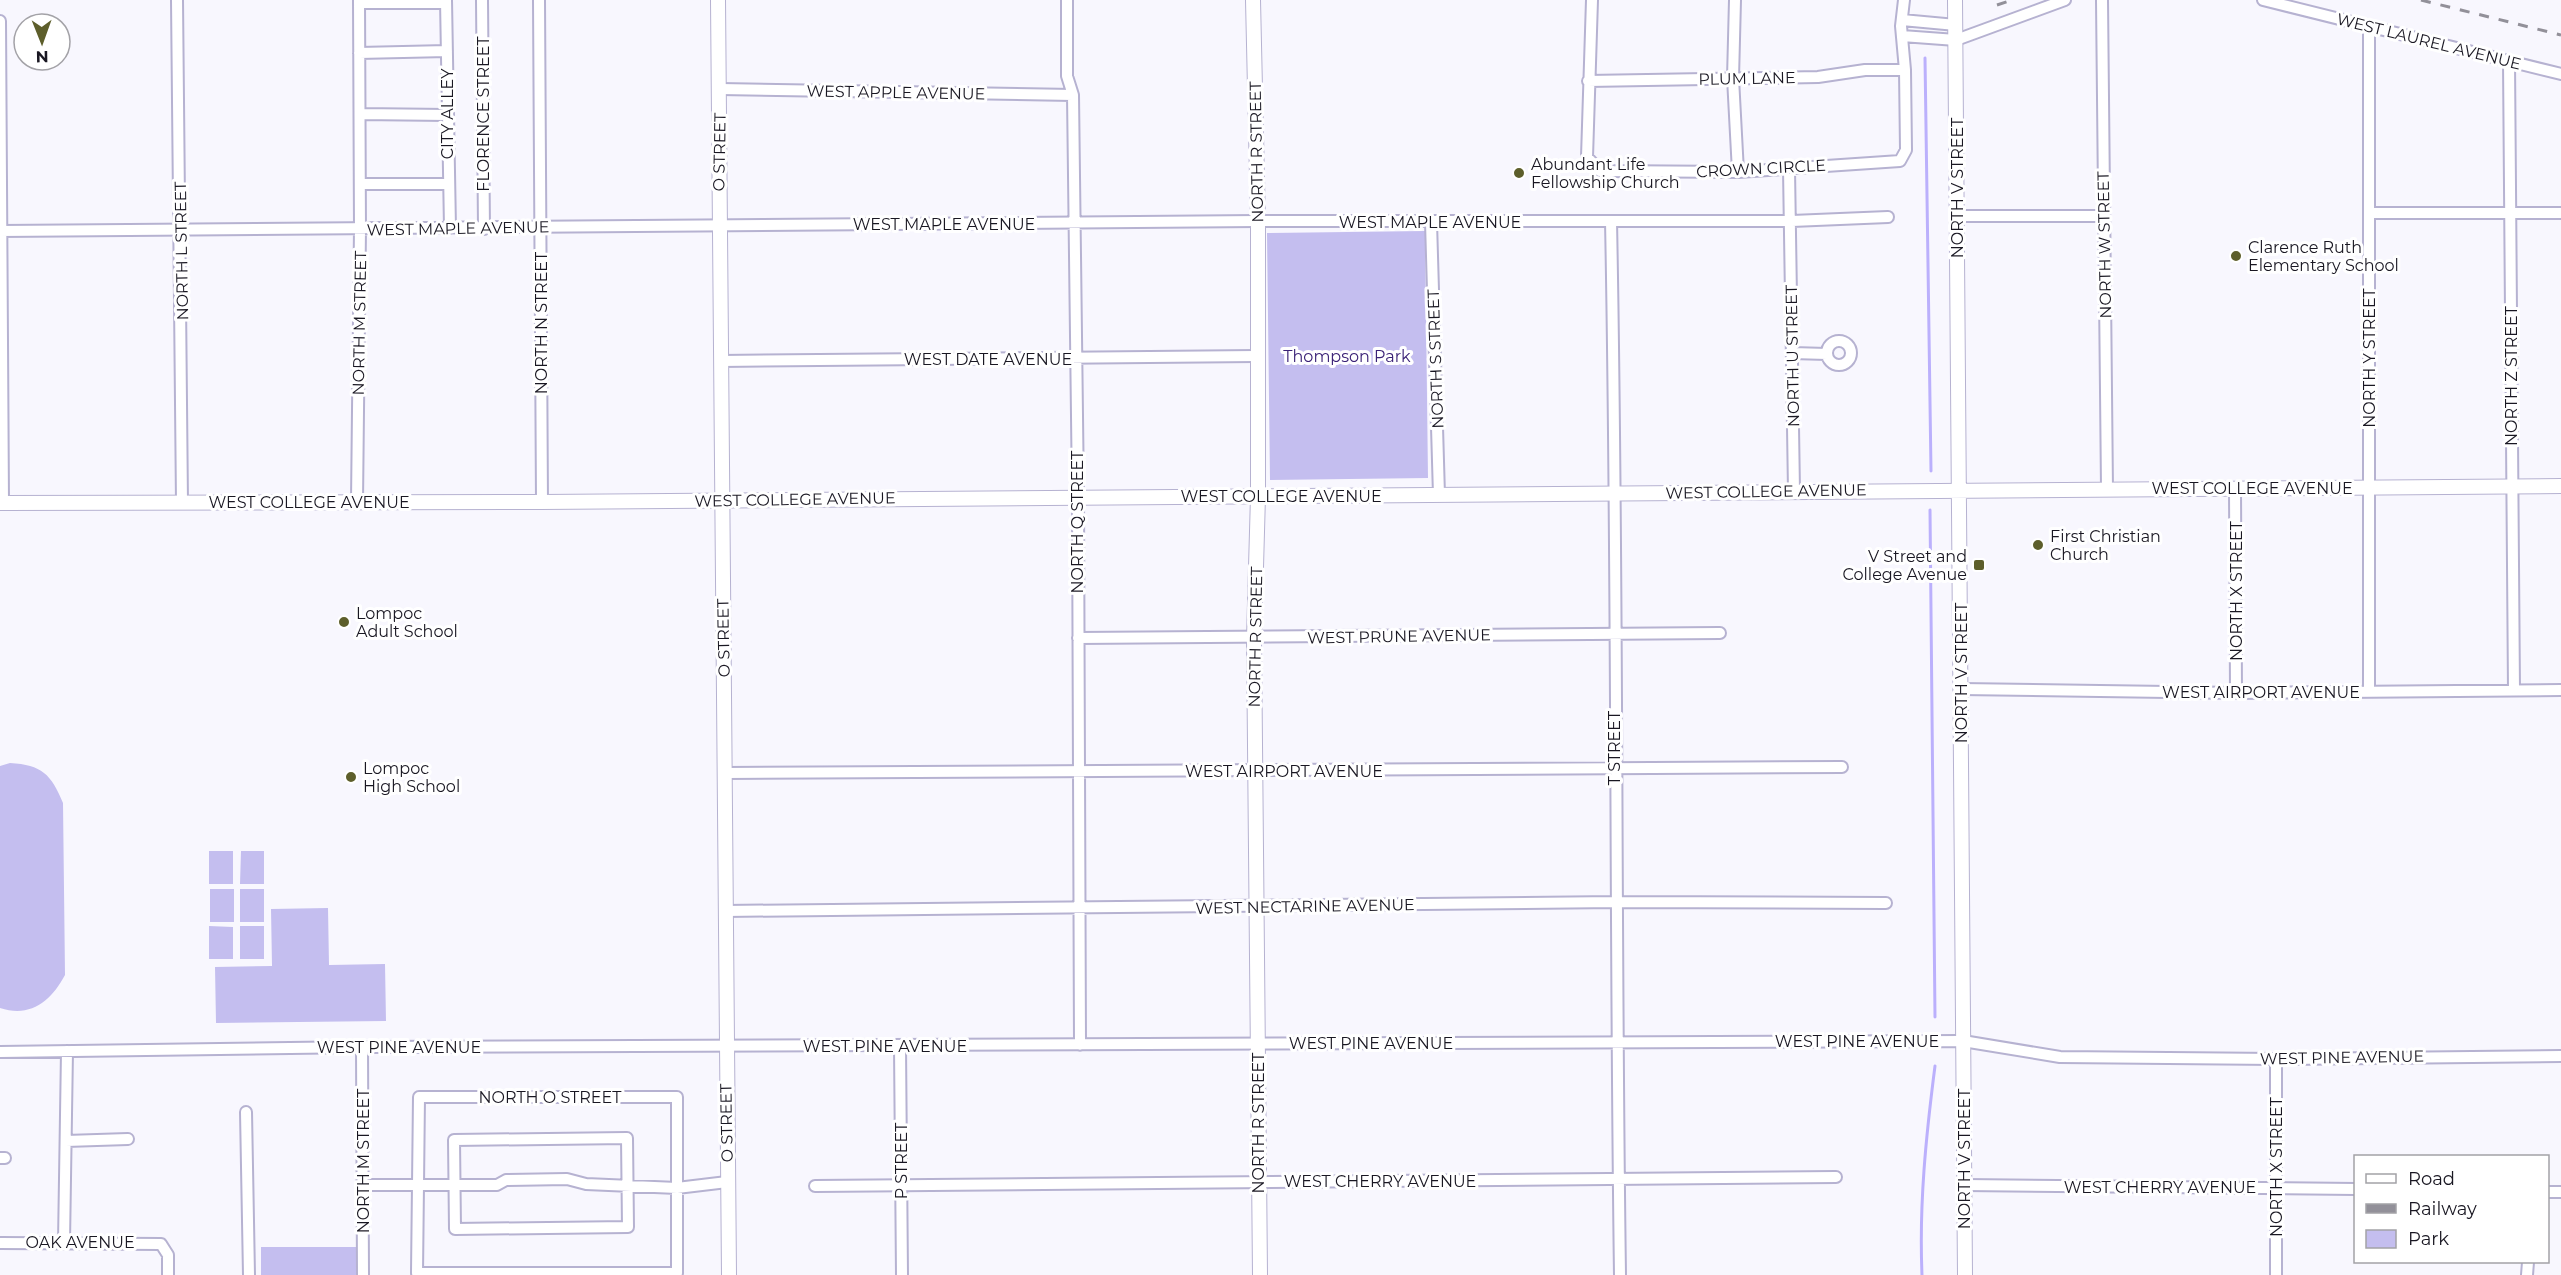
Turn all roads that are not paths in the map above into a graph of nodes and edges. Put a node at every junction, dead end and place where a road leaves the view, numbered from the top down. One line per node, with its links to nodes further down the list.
1 (177, 0): 54 (street, NORTH L STREET)
2 (482, 0): 52 (street, FLORENCE STREET)
3 (539, 0): 49 (street, NORTH N STREET)
4 (718, 0): 29 (street, O STREET)
5 (1067, 0): 30 (street, NORTH Q STREET)
6 (1253, 0): 43 (street, NORTH R STREET)
7 (1592, 0): 28 (street, CROWN CIRCLE)
8 (1735, 0): 27 (street)
9 (1904, 0): 16 (street, CROWN CIRCLE)
10 (1955, 0): 18 (street, NORTH V STREET)
11 (2065, 0): 21 (street)
12 (2102, 0): 41 (street, NORTH W STREET)
13 (2263, 0): 19 (street, WEST LAUREL AVENUE)
14 (359, 1): 15 (street); 23 (street, NORTH M STREET)
15 (446, 1): 22 (street, CITY ALLEY)
16 (1902, 20): 18 (street); 20 (street, CROWN CIRCLE)
17 (0, 21): 53 (street)
18 (1956, 25): 21 (street, NORTH V STREET)
19 (2369, 25): 24 (street, WEST LAUREL AVENUE); 37 (street, NORTH Y STREET)
20 (1902, 36): 21 (street); 25 (street, CROWN CIRCLE)
21 (1956, 40): 40 (street, NORTH V STREET)
22 (447, 51): 23 (street); 32 (street, CITY ALLEY)
23 (359, 53): 31 (street, NORTH M STREET)
24 (2509, 62): 26 (street, WEST LAUREL AVENUE); 39 (street, NORTH Z STREET)
25 (1905, 70): 27 (street, PLUM LANE); 33 (street, CROWN CIRCLE)
26 (2561, 74)
27 (1733, 78): 28 (street, PLUM LANE); 34 (street)
28 (1588, 81): 34 (street, CROWN CIRCLE)
29 (720, 89): 30 (street, WEST APPLE AVENUE); 48 (street, O STREET)
30 (1073, 95): 47 (street, NORTH Q STREET)
31 (360, 114): 32 (street); 35 (street, NORTH M STREET)
32 (447, 115): 36 (street, CITY ALLEY)
33 (1790, 169): 34 (street, CROWN CIRCLE); 45 (street, NORTH U STREET)
34 (1738, 172)
35 (360, 184): 36 (street); 51 (street, NORTH M STREET)
36 (448, 184): 50 (street, CITY ALLEY)
37 (2370, 213): 39 (street); 64 (street, NORTH Y STREET)
38 (2561, 213): 39 (street)
39 (2510, 214): 61 (street, NORTH Z STREET)
40 (1957, 216): 41 (street); 65 (street, NORTH V STREET)
41 (2104, 216): 66 (street, NORTH W STREET)
42 (1888, 217): 45 (street, WEST MAPLE AVENUE)
43 (1258, 221): 46 (street, WEST MAPLE AVENUE); 47 (street, WEST MAPLE AVENUE); 57 (street, NORTH R STREET)
44 (1611, 221): 45 (street, WEST MAPLE AVENUE); 46 (street, WEST MAPLE AVENUE); 68 (street, T STREET)
45 (1792, 221): 55 (street, NORTH U STREET)
46 (1431, 222): 69 (street, NORTH S STREET)
47 (1074, 223): 48 (street, WEST MAPLE AVENUE); 58 (street, NORTH Q STREET)
48 (718, 226): 49 (street, WEST MAPLE AVENUE); 59 (street, O STREET)
49 (540, 227): 52 (street, WEST MAPLE AVENUE); 75 (street, NORTH N STREET)
50 (450, 228): 51 (street, WEST MAPLE AVENUE); 52 (street, WEST MAPLE AVENUE)
51 (360, 229): 54 (street, WEST MAPLE AVENUE); 74 (street, NORTH M STREET)
52 (484, 229)
53 (1, 231): 54 (street, WEST MAPLE AVENUE); 60 (street)
54 (181, 231): 76 (street, NORTH L STREET)
55 (1792, 353): 56 (street); 67 (street, NORTH U STREET)
56 (1827, 354)
57 (1256, 356): 58 (street, WEST DATE AVENUE); 71 (street, NORTH R STREET)
58 (1076, 358): 59 (street, WEST DATE AVENUE); 70 (street, NORTH Q STREET)
59 (721, 361): 72 (street, O STREET)
60 (1, 397): 73 (street)
61 (2511, 486): 62 (street, WEST COLLEGE AVENUE); 64 (street, WEST COLLEGE AVENUE); 82 (street, NORTH Z STREET)
62 (2561, 486)
63 (2235, 488): 64 (street, WEST COLLEGE AVENUE); 66 (street, WEST COLLEGE AVENUE); 85 (street, NORTH X STREET)
64 (2369, 488): 84 (street, NORTH Y STREET)
65 (1959, 489): 66 (street, WEST COLLEGE AVENUE); 67 (street, WEST COLLEGE AVENUE); 81 (street, NORTH V STREET)
66 (2107, 489)
67 (1794, 491): 68 (street, WEST COLLEGE AVENUE)
68 (1616, 493): 69 (street, WEST COLLEGE AVENUE); 78 (street, T STREET)
69 (1440, 495): 71 (street, WEST COLLEGE AVENUE)
70 (1078, 496): 71 (street, WEST COLLEGE AVENUE); 72 (street, WEST COLLEGE AVENUE); 79 (street, NORTH Q STREET)
71 (1258, 496): 80 (street, NORTH R STREET)
72 (721, 500): 75 (street, WEST COLLEGE AVENUE); 90 (street, O STREET)
73 (1, 502): 76 (street, WEST COLLEGE AVENUE)
74 (357, 502): 75 (street, WEST COLLEGE AVENUE); 76 (street, WEST COLLEGE AVENUE)
75 (542, 502)
76 (182, 503)
77 (1720, 633): 78 (street, WEST PRUNE AVENUE)
78 (1616, 634): 80 (street, WEST PRUNE AVENUE); 87 (street, T STREET)
79 (1078, 638): 80 (street, WEST PRUNE AVENUE); 88 (street, NORTH Q STREET)
80 (1254, 638): 89 (street, NORTH R STREET)
81 (1961, 689): 85 (street, WEST AIRPORT AVENUE); 97 (street, NORTH V STREET)
82 (2514, 690): 83 (street, WEST AIRPORT AVENUE); 84 (street, WEST AIRPORT AVENUE)
83 (2561, 690)
84 (2369, 692): 85 (street, WEST AIRPORT AVENUE)
85 (2236, 693)
86 (1842, 767): 87 (street, WEST AIRPORT AVENUE)
87 (1614, 768): 89 (street, WEST AIRPORT AVENUE); 91 (street, T STREET)
88 (1078, 771): 89 (street, WEST AIRPORT AVENUE); 90 (street, WEST AIRPORT AVENUE); 94 (street, NORTH Q STREET)
89 (1255, 771): 93 (street, NORTH R STREET)
90 (726, 773): 95 (street, O STREET)
91 (1616, 902): 92 (street, WEST NECTARINE AVENUE); 93 (street, WEST NECTARINE AVENUE); 96 (street, T STREET)
92 (1886, 903)
93 (1256, 906): 94 (street, WEST NECTARINE AVENUE); 98 (street, NORTH R STREET)
94 (1080, 908): 95 (street, WEST NECTARINE AVENUE); 100 (street, NORTH Q STREET)
95 (724, 910): 99 (street, O STREET)
96 (1617, 1041): 97 (street, WEST PINE AVENUE); 98 (street, WEST PINE AVENUE); 111 (street, T STREET)
97 (1964, 1041): 106 (street, WEST PINE AVENUE); 119 (street, NORTH V STREET)
98 (1257, 1044): 100 (street, WEST PINE AVENUE); 113 (street, NORTH R STREET)
99 (725, 1046): 101 (street, WEST PINE AVENUE); 102 (street, WEST PINE AVENUE); 112 (street, O STREET)
100 (1080, 1046): 102 (street, WEST PINE AVENUE)
101 (362, 1047): 103 (street, WEST PINE AVENUE); 116 (street, NORTH M STREET)
102 (900, 1047): 115 (street, P STREET)
103 (67, 1051): 104 (street, WEST PINE AVENUE); 109 (street)
104 (0, 1052)
105 (2561, 1056): 106 (street, WEST PINE AVENUE)
106 (2276, 1059): 122 (street, NORTH X STREET)
107 (246, 1112): 127 (street)
108 (128, 1139): 109 (street)
109 (66, 1142): 124 (street)
110 (1836, 1177): 111 (street, WEST CHERRY AVENUE)
111 (1619, 1179): 113 (street, WEST CHERRY AVENUE); 132 (street, T STREET)
112 (727, 1182): 121 (street); 129 (street, O STREET)
113 (1258, 1182): 115 (street, WEST CHERRY AVENUE); 131 (street, NORTH R STREET)
114 (628, 1184): 118 (street); 118 (street); 118 (street); 121 (street)
115 (900, 1184): 120 (street, WEST CHERRY AVENUE); 130 (street, P STREET)
116 (363, 1185): 117 (street); 128 (street, NORTH M STREET)
117 (416, 1185): 118 (street); 121 (street, NORTH O STREET); 121 (street, NORTH O STREET)
118 (455, 1185)
119 (1965, 1185): 122 (street, WEST CHERRY AVENUE); 133 (street, NORTH V STREET)
120 (815, 1186)
121 (677, 1188)
122 (2277, 1188): 123 (street, WEST CHERRY AVENUE); 134 (street, NORTH X STREET)
123 (2354, 1189)
124 (64, 1242): 125 (street, OAK AVENUE); 126 (street, OAK AVENUE)
125 (0, 1243)
126 (168, 1275)
127 (249, 1275)
128 (363, 1275)
129 (729, 1275)
130 (902, 1275)
131 (1260, 1275)
132 (1620, 1275)
133 (1965, 1275)
134 (2276, 1275)

